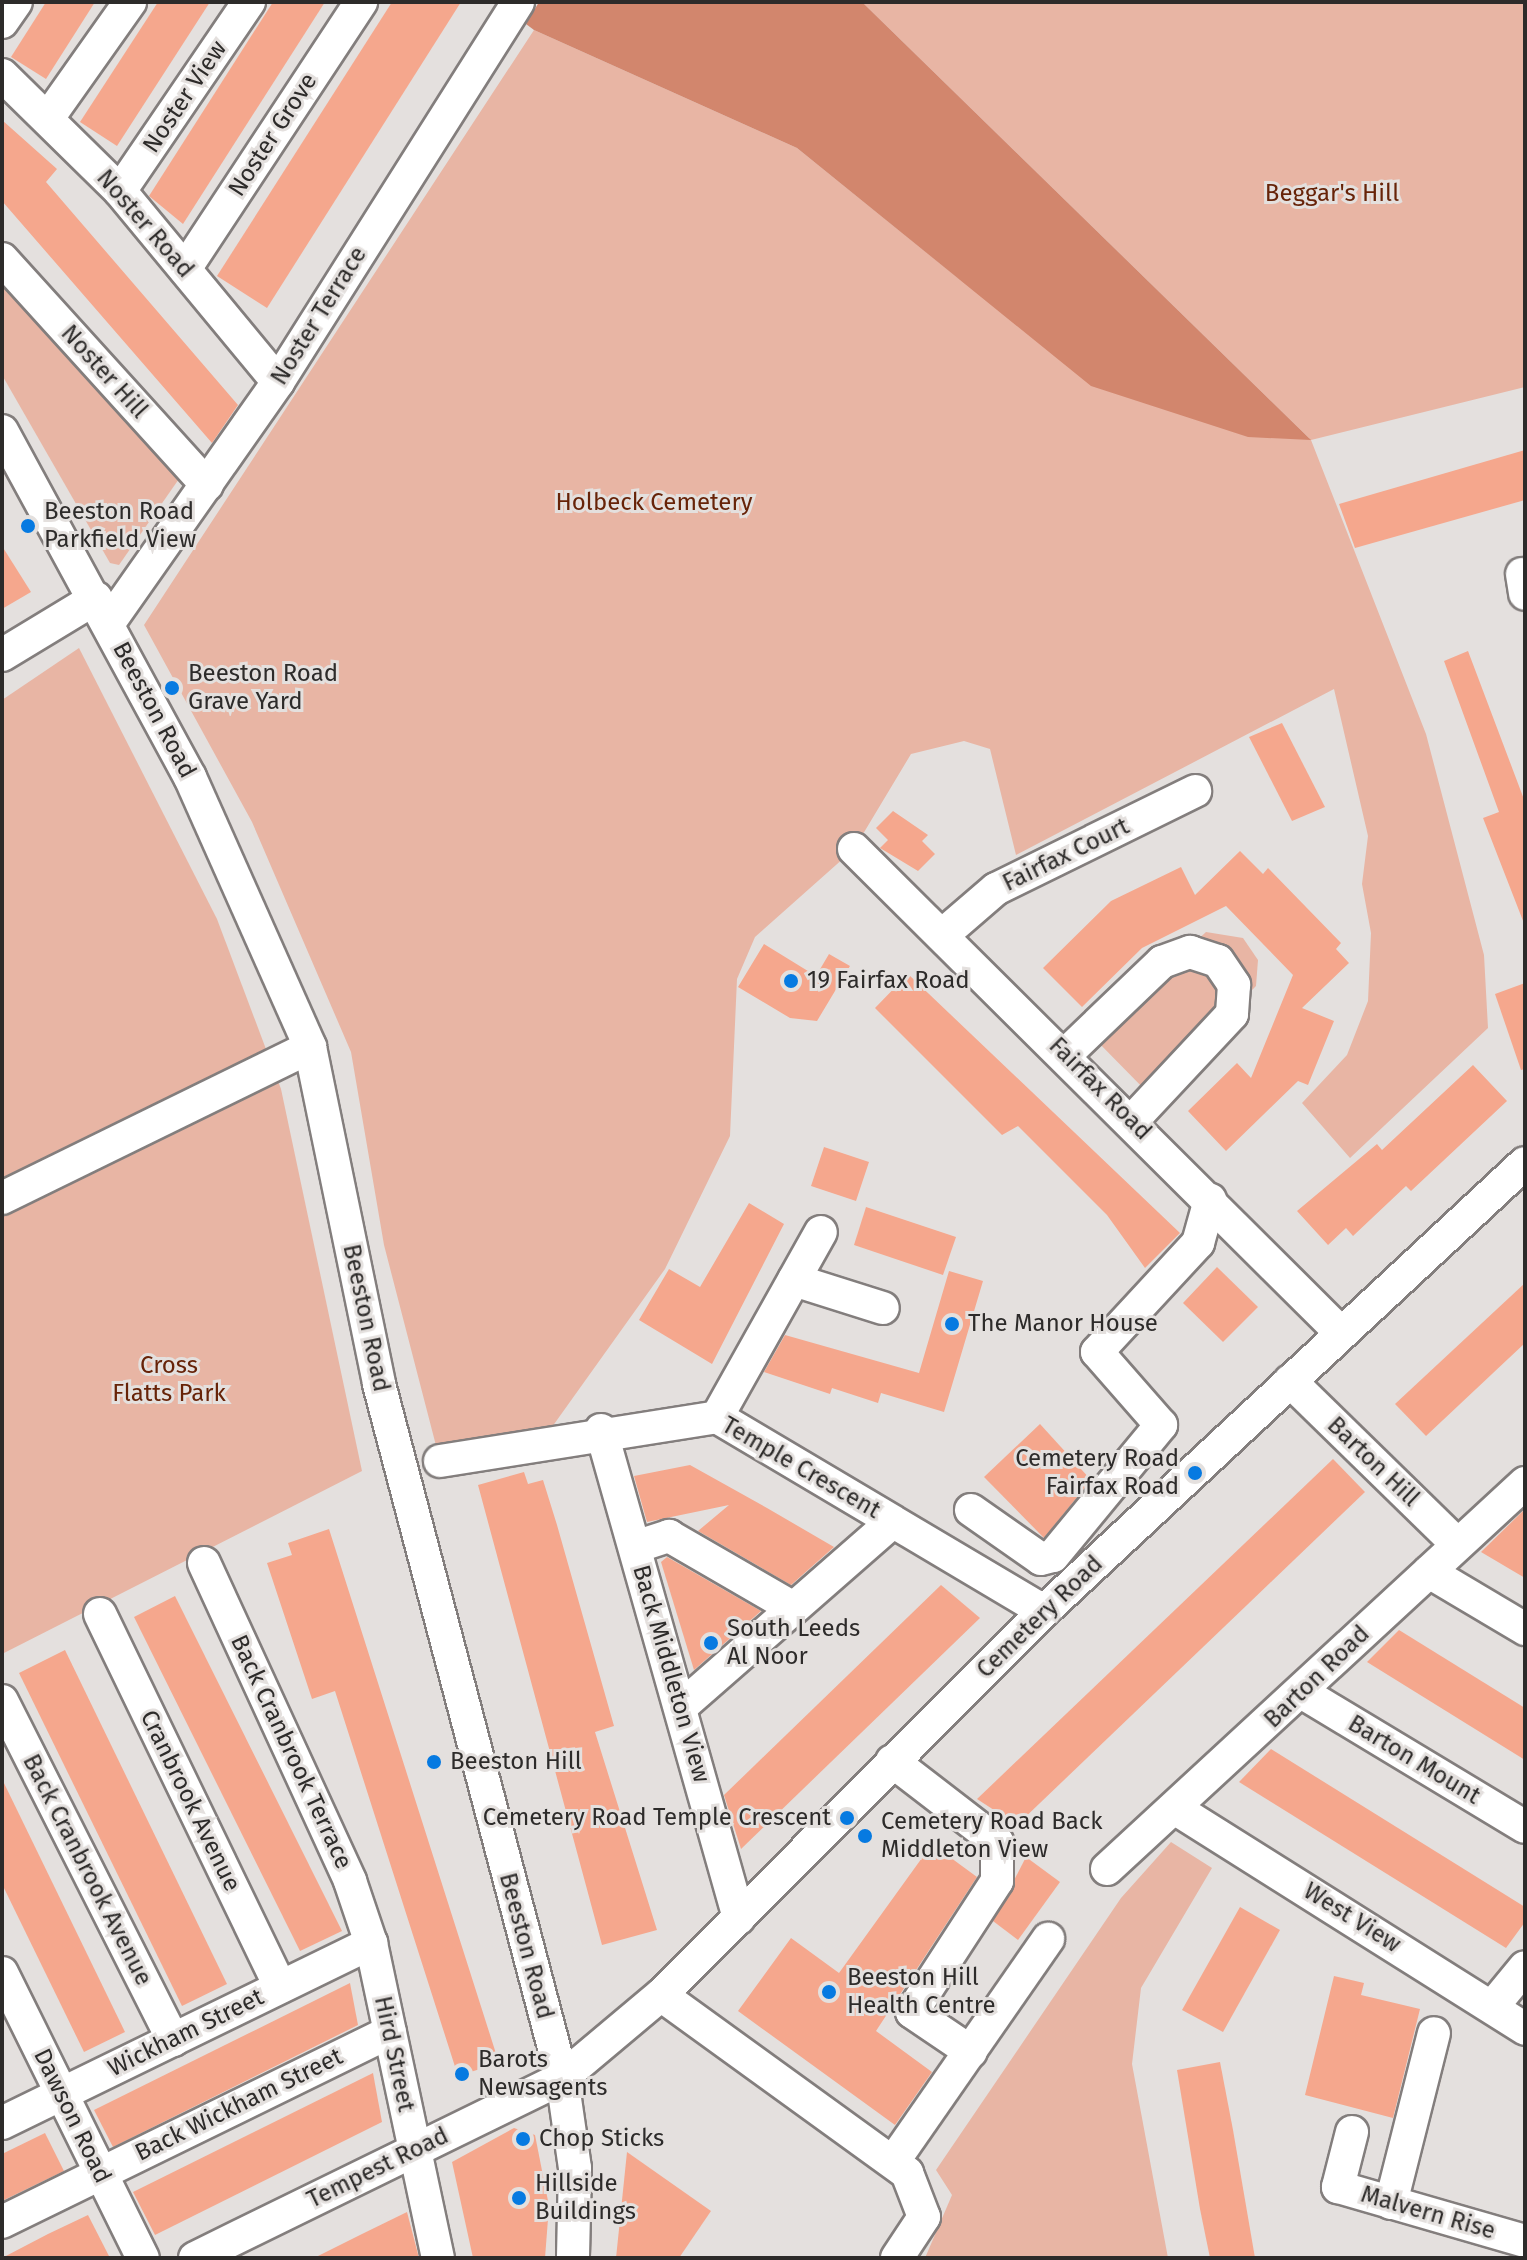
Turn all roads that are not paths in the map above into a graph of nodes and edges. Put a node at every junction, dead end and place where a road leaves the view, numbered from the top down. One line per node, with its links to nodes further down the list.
1 (16, 2): 6 (street)
2 (130, 2): 8 (street)
3 (249, 2): 9 (street, Noster View)
4 (361, 2): 11 (street, Noster Grove)
5 (518, 2): 12 (street, Noster Terrace)
6 (2, 22)
7 (2, 75): 8 (street, Noster Road)
8 (48, 118): 9 (street, Noster Road)
9 (120, 191): 11 (street, Noster Road)
10 (2, 259): 15 (street, Noster Hill)
11 (185, 269): 12 (street, Noster Road)
12 (278, 382): 15 (street, Noster Terrace)
13 (2, 431): 14 (street, Beeston Road)
14 (15, 479): 16 (street, Beeston Road)
15 (207, 485): 16 (street, Noster Terrace)
16 (102, 611): 17 (street); 21 (street, Beeston Road)
17 (2, 655)
18 (1195, 791): 20 (street, Fairfax Court)
19 (854, 849): 20 (street, Fairfax Road)
20 (946, 932): 22 (street, Fairfax Road)
21 (310, 1047): 25 (street); 66 (street, Beeston Road)
22 (1066, 1054): 23 (street, Fairfax Road); 23 (street)
23 (1132, 1121): 26 (street, Fairfax Road)
24 (1525, 1163): 30 (street, Cemetery Road)
25 (2, 1198)
26 (1210, 1200): 30 (street, Fairfax Road); 36 (street)
27 (821, 1232): 28 (street)
28 (794, 1280): 29 (street); 32 (street)
29 (883, 1308)
30 (1341, 1333): 31 (street, Cemetery Road)
31 (1290, 1381): 38 (street, Barton Hill); 43 (street, Cemetery Road)
32 (717, 1417): 33 (street, Temple Crescent); 37 (street, Temple Crescent)
33 (601, 1430): 34 (street, Temple Crescent); 39 (street, Back Middleton View)
34 (440, 1461)
35 (1525, 1483): 38 (street, Barton Road)
36 (971, 1510)
37 (892, 1522): 42 (street); 43 (street, Temple Crescent)
38 (1456, 1543): 41 (street, Barton Road)
39 (635, 1547): 42 (street); 48 (street, Back Middleton View)
40 (204, 1563): 55 (street, Back Cranbrook Terrace)
41 (1429, 1572): 45 (street); 46 (street, Barton Road)
42 (793, 1608): 48 (street)
43 (1044, 1611): 49 (street, Cemetery Road)
44 (100, 1614): 58 (street, Cranbrook Avenue)
45 (1525, 1629)
46 (1303, 1693): 50 (street, Barton Road); 51 (street, Barton Mount)
47 (2, 1701): 64 (street, Back Cranbrook Avenue)
48 (682, 1706): 53 (street, Back Middleton View)
49 (892, 1761): 53 (street, Cemetery Road); 65 (street)
50 (1176, 1809): 52 (street, Barton Road); 60 (street, West View)
51 (1525, 1827)
52 (1107, 1869)
53 (739, 1918): 59 (street, Cemetery Road)
54 (1048, 1939): 65 (street)
55 (371, 1943): 58 (street, Wickham Street); 62 (street, Hird Street)
56 (1525, 1967): 60 (street)
57 (2, 1973): 67 (street, Dawson Road)
58 (280, 1987): 64 (street, Wickham Street)
59 (661, 1995): 66 (street, Cemetery Road); 71 (street)
60 (1493, 2006): 61 (street, West View)
61 (1525, 2029)
62 (390, 2032): 70 (street, Hird Street); 72 (street, Back Wickham Street)
63 (1434, 2033): 73 (street)
64 (173, 2040): 67 (street, Wickham Street)
65 (971, 2052): 71 (street)
66 (562, 2078): 70 (street, Tempest Road); 79 (street, Beeston Road)
67 (61, 2094): 68 (street, Wickham Street); 72 (street, Dawson Road)
68 (2, 2123)
69 (1352, 2132): 73 (street, Malvern Rise)
70 (415, 2150): 77 (street, Tempest Road); 78 (street, Hird Street)
71 (893, 2162): 80 (street)
72 (100, 2173): 74 (street, Back Wickham Street); 76 (street, Dawson Road)
73 (1391, 2203): 75 (street, Malvern Rise)
74 (2, 2222)
75 (1525, 2241)
76 (143, 2258)
77 (195, 2258)
78 (438, 2258)
79 (573, 2258)
80 (897, 2258)

